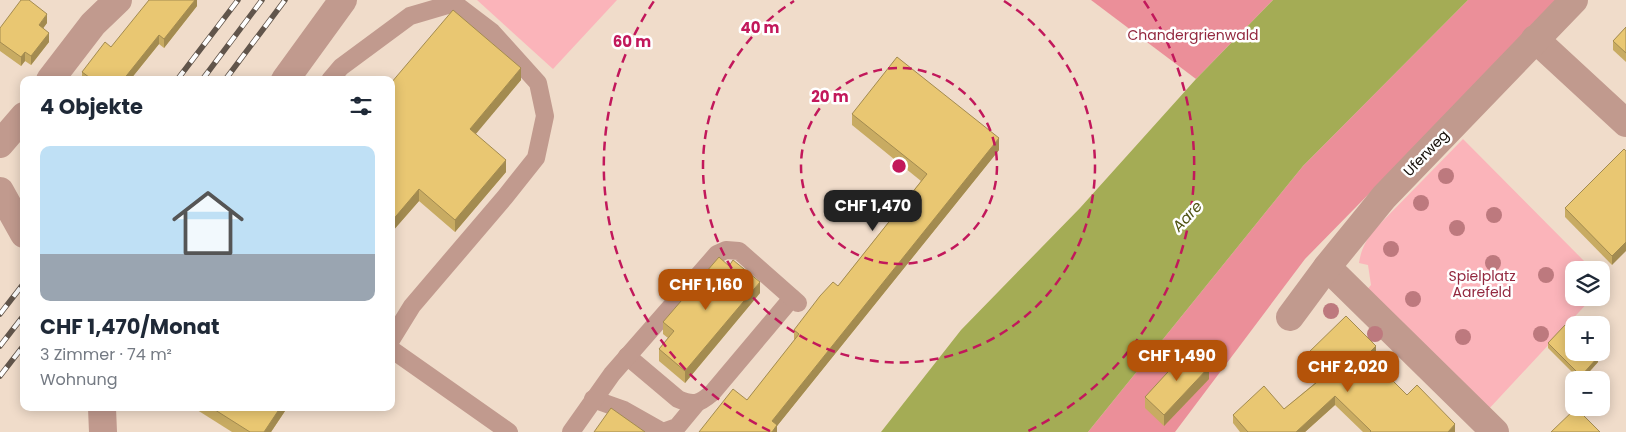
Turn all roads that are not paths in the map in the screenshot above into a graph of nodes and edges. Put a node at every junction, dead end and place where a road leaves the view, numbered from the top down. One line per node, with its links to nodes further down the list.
1 (118, 0): 5 (street)
2 (343, 0): 6 (street)
3 (1574, 0): 4 (street, Uferweg)
4 (1535, 39): 9 (street); 13 (street, Uferweg)
5 (53, 76)
6 (288, 76)
7 (333, 76): 15 (lane)
8 (20, 121): 10 (street)
9 (1626, 122)
10 (0, 144)
11 (0, 191): 12 (street)
12 (20, 227)
13 (1327, 267): 14 (street, Uferweg); 24 (street)
14 (1290, 317)
15 (395, 334)
16 (395, 352): 22 (lane)
17 (627, 356): 18 (lane); 19 (lane); 19 (lane)
18 (593, 400): 19 (lane); 23 (lane)
19 (696, 404)
20 (102, 411): 21 (street)
21 (103, 432)
22 (509, 432)
23 (572, 432)
24 (1495, 432)

